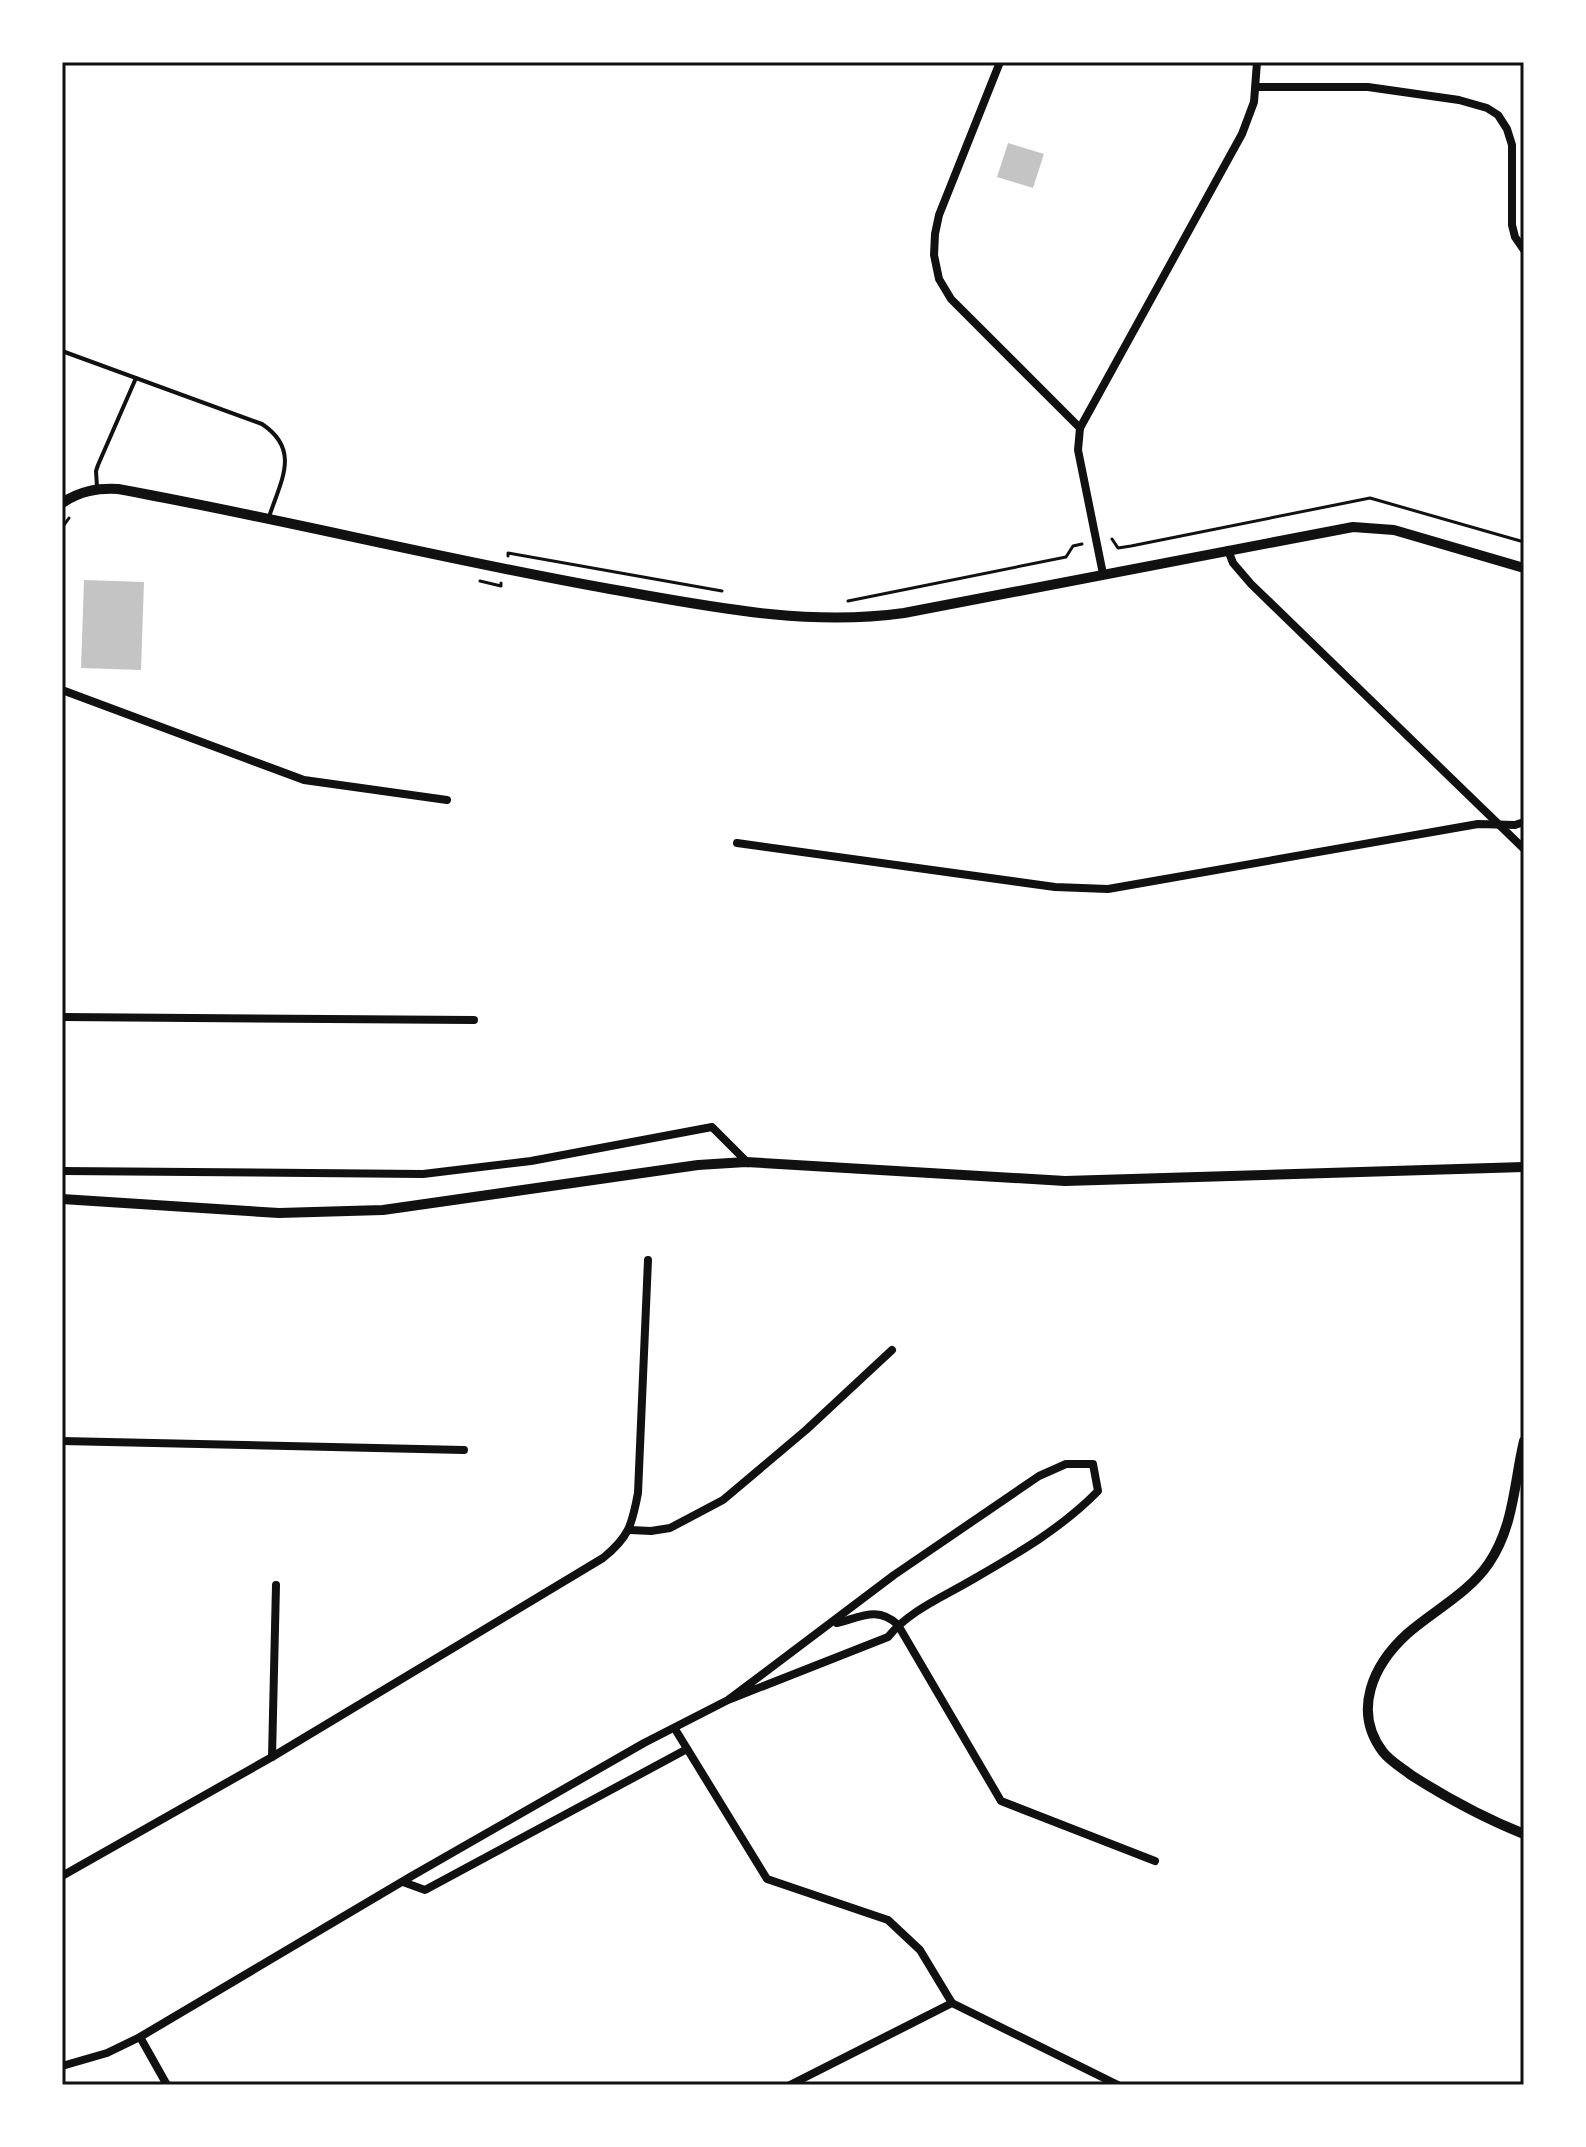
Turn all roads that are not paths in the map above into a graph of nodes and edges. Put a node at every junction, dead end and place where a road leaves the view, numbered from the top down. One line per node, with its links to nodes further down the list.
1 (1000, 62): 7 (street)
2 (1257, 62): 3 (street)
3 (1256, 87): 4 (street); 7 (street)
4 (1524, 250)
5 (62, 351): 6 (lane)
6 (136, 378): 8 (lane); 10 (lane)
7 (1080, 428): 13 (street)
8 (98, 489): 9 (street); 10 (street)
9 (62, 503)
10 (269, 519): 13 (street)
11 (1228, 550): 12 (street); 13 (street); 17 (street)
12 (1524, 568)
13 (1103, 574)
14 (62, 690): 15 (street)
15 (447, 800)
16 (1524, 822): 17 (street)
17 (1499, 824): 18 (street); 19 (street)
18 (737, 843)
19 (1524, 849)
20 (62, 1017): 21 (street)
21 (474, 1020)
22 (748, 1163): 23 (street); 24 (street); 25 (street)
23 (1524, 1167)
24 (62, 1171)
25 (62, 1199)
26 (648, 1260): 31 (street)
27 (892, 1350): 31 (street)
28 (62, 1441): 30 (street)
29 (1524, 1441): 39 (street)
30 (464, 1450)
31 (630, 1530): 38 (street)
32 (276, 1585): 38 (street)
33 (831, 1625): 34 (street); 34 (street); 35 (street)
34 (898, 1625): 35 (street); 40 (street)
35 (728, 1700): 36 (street)
36 (675, 1729): 37 (street); 42 (street)
37 (687, 1749): 42 (street); 43 (street)
38 (272, 1757): 41 (street)
39 (1524, 1834)
40 (1155, 1861)
41 (62, 1876)
42 (403, 1882): 44 (street)
43 (952, 2003): 47 (street); 48 (street)
44 (140, 2037): 45 (street); 46 (street)
45 (62, 2066)
46 (167, 2085)
47 (790, 2085)
48 (1118, 2085)

